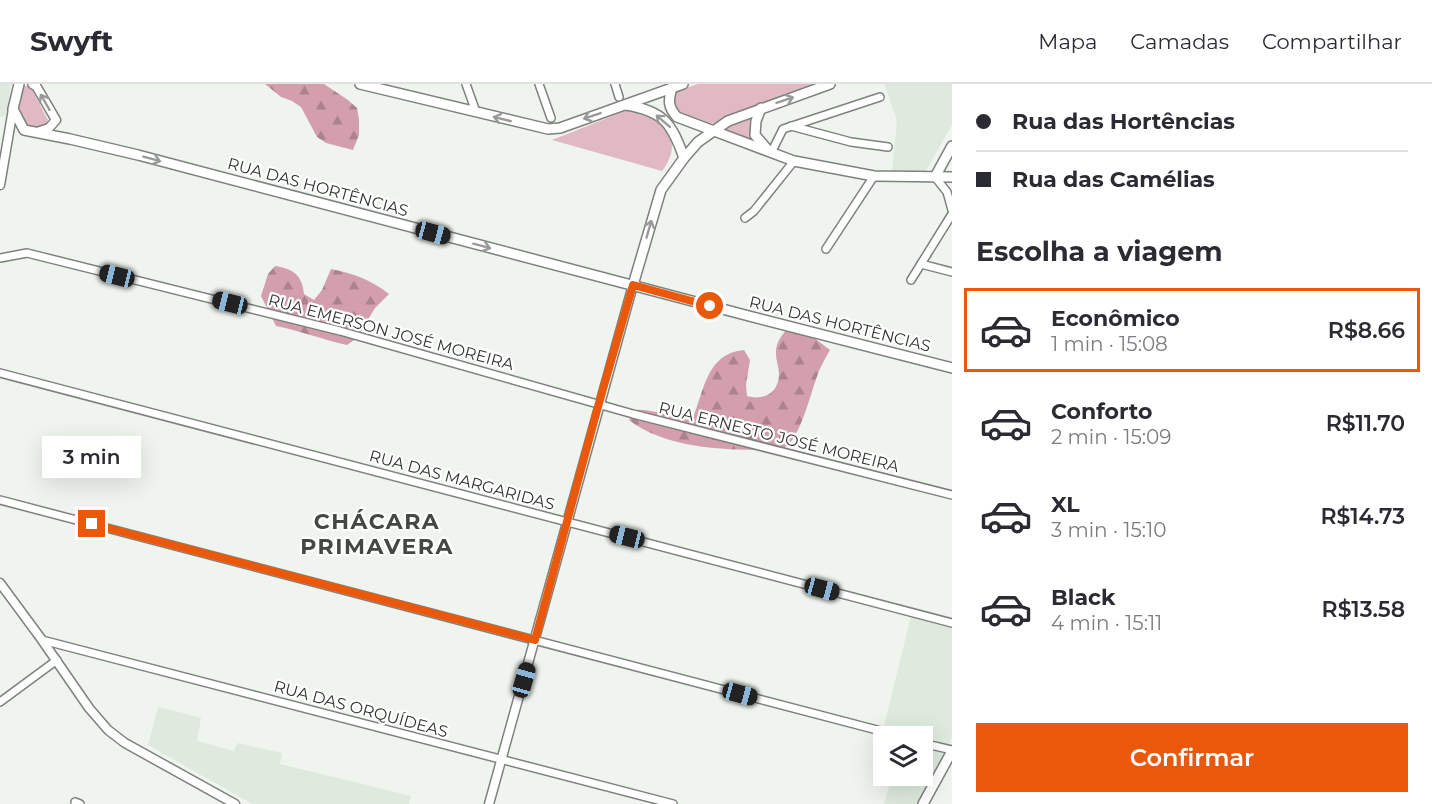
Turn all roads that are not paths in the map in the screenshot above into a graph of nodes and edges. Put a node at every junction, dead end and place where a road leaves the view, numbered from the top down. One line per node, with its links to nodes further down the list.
1 (20, 84): 14 (main road)
2 (34, 84): 20 (street, one-way to 2)
3 (360, 84): 9 (main road)
4 (466, 84): 15 (street)
5 (540, 84): 16 (street)
6 (615, 84): 12 (street)
7 (683, 84): 10 (main road)
8 (830, 84): 13 (main road, one-way to 8)
9 (392, 88): 15 (main road)
10 (672, 88): 12 (main road); 19 (main road)
11 (880, 97): 17 (street)
12 (622, 101): 15 (main road, one-way to 15); 25 (main road, one-way to 12)
13 (761, 108): 19 (main road); 24 (main road)
14 (13, 110): 18 (main road); 21 (street)
15 (476, 112)
16 (551, 118)
17 (791, 126): 23 (street); 24 (street)
18 (24, 130): 20 (main road, RUA DAS HORTÊNCIAS); 21 (street)
19 (712, 131): 24 (main road); 25 (main road)
20 (37, 132): 39 (main road, RUA DAS HORTÊNCIAS, one-way to 39)
21 (9, 136): 30 (street)
22 (952, 146): 28 (main road)
23 (888, 147)
24 (771, 153): 26 (main road)
25 (684, 158): 39 (main road, one-way to 25)
26 (794, 161): 27 (main road); 33 (street)
27 (874, 176): 28 (main road); 34 (street)
28 (935, 177): 29 (main road); 31 (street)
29 (952, 177)
30 (0, 185)
31 (952, 210)
32 (952, 214): 36 (street)
33 (745, 218)
34 (826, 249)
35 (0, 258): 42 (street, RUA EMERSON JOSÉ MOREIRA)
36 (921, 264): 37 (street); 38 (street)
37 (952, 272)
38 (911, 280)
39 (633, 285): 40 (main road, RUA DAS HORTÊNCIAS); 42 (street)
40 (952, 368)
41 (0, 373): 45 (street, RUA DAS MARGARIDAS)
42 (599, 403): 43 (street, RUA ERNESTO JOSÉ MOREIRA); 45 (street)
43 (952, 495)
44 (0, 500): 49 (street)
45 (566, 521): 47 (street, RUA DAS MARGARIDAS); 49 (street)
46 (0, 583): 48 (street)
47 (952, 623)
48 (42, 640): 50 (street); 55 (street, RUA DAS ORQUÍDEAS)
49 (535, 640): 52 (street); 55 (street)
50 (57, 660): 51 (street); 57 (street)
51 (0, 702)
52 (873, 729)
53 (933, 745): 54 (street)
54 (952, 751): 60 (main road)
55 (501, 759): 56 (street, RUA DAS ORQUÍDEAS); 58 (street)
56 (647, 801): 59 (street, RUA DAS ORQUÍDEAS)
57 (235, 804)
58 (489, 804)
59 (673, 804)
60 (923, 804)

